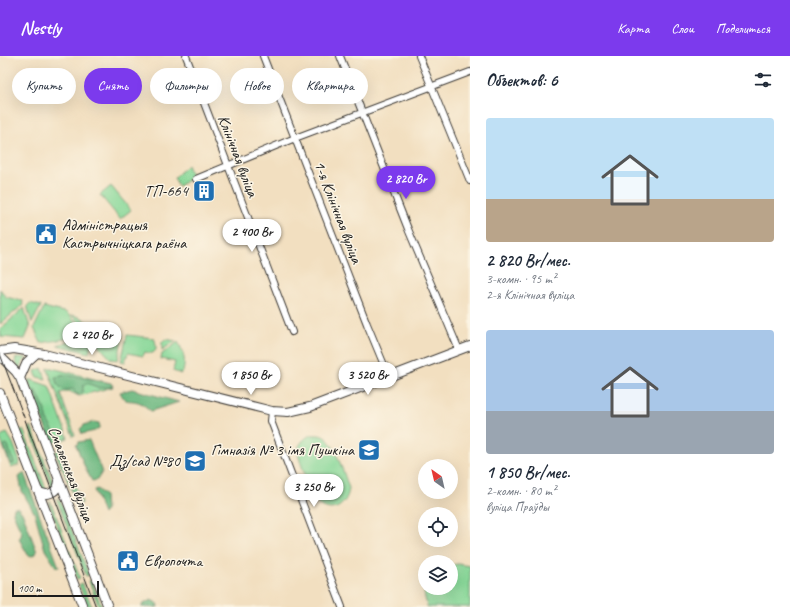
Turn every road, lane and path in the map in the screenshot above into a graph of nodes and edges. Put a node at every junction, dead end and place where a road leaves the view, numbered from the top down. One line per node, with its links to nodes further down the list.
1 (186, 56): 9 (street, Клінічная вуліца)
2 (263, 56): 8 (street, 1-я Клінічная вуліца)
3 (340, 56): 7 (street)
4 (419, 56): 6 (street)
5 (470, 72): 6 (street)
6 (432, 86): 7 (street); 11 (street)
7 (362, 113): 8 (street); 14 (street)
8 (295, 138): 9 (street); 18 (street, 1-я Клінічная вуліца)
9 (228, 166): 10 (street); 12 (street, Клінічная вуліца)
10 (196, 179)
11 (470, 181)
12 (292, 332)
13 (470, 346): 14 (main road)
14 (459, 350): 18 (main road)
15 (0, 351): 16 (main road)
16 (37, 353): 19 (main road); 21 (main road)
17 (0, 356): 19 (main road, Смаленская вуліца)
18 (388, 377): 21 (main road)
19 (20, 378): 22 (main road, Смаленская вуліца)
20 (0, 393): 23 (main road)
21 (272, 411): 28 (street)
22 (58, 481): 23 (main road); 24 (main road, Смаленская вуліца)
23 (37, 490): 25 (main road)
24 (66, 501): 25 (main road); 27 (main road, Смаленская вуліца)
25 (44, 508): 26 (main road)
26 (83, 607)
27 (108, 607)
28 (342, 607)

